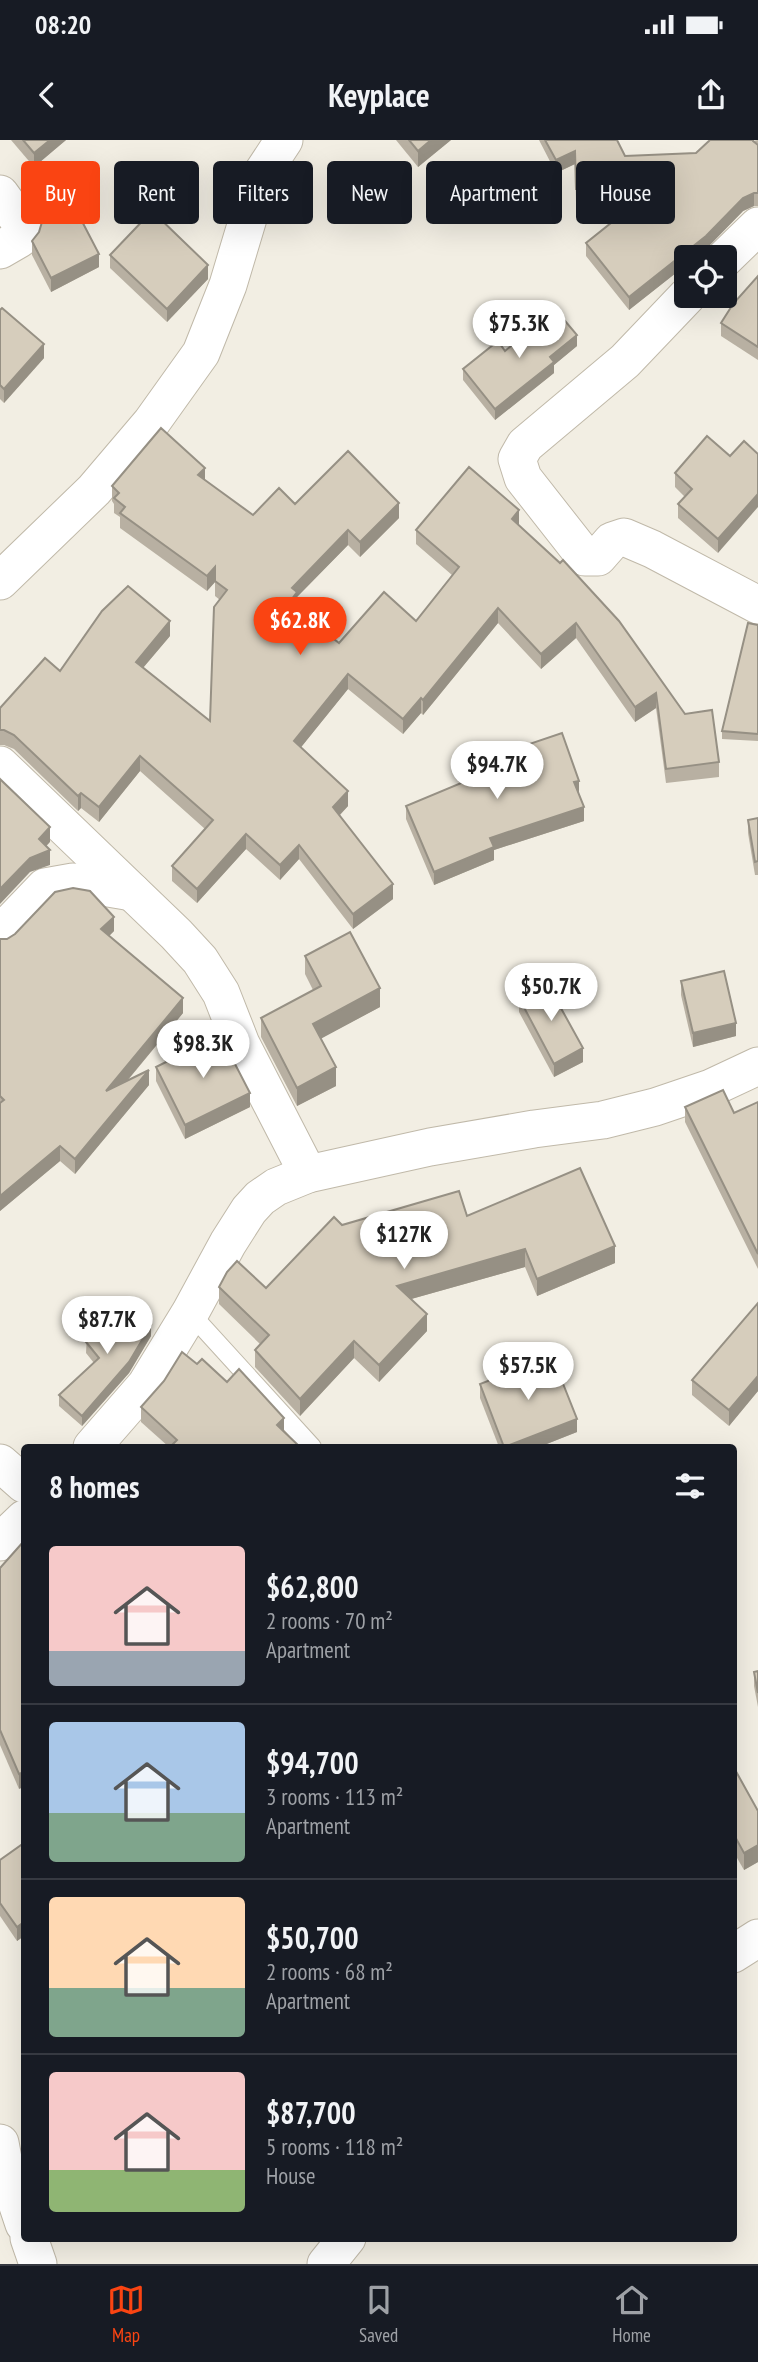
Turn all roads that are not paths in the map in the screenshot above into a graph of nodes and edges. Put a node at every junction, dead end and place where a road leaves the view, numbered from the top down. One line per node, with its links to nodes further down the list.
1 (284, 140): 7 (street)
2 (0, 194): 5 (street)
3 (758, 226): 4 (street)
4 (737, 246)
5 (0, 250)
6 (676, 308): 8 (street)
7 (0, 581)
8 (758, 605)
9 (0, 765): 10 (street)
10 (132, 892): 11 (street); 13 (street)
11 (0, 934)
12 (758, 1066): 13 (street)
13 (308, 1174): 14 (street)
14 (190, 1314): 15 (street); 16 (lane)
15 (95, 1444)
16 (309, 1444)
17 (0, 1463): 18 (street)
18 (21, 1481)
19 (21, 1522): 20 (street)
20 (0, 1542)
21 (758, 1938): 22 (street)
22 (737, 1951)
23 (0, 2143): 24 (street)
24 (21, 2215)
25 (30, 2242): 27 (street)
26 (344, 2242): 28 (street)
27 (38, 2264)
28 (326, 2264)

